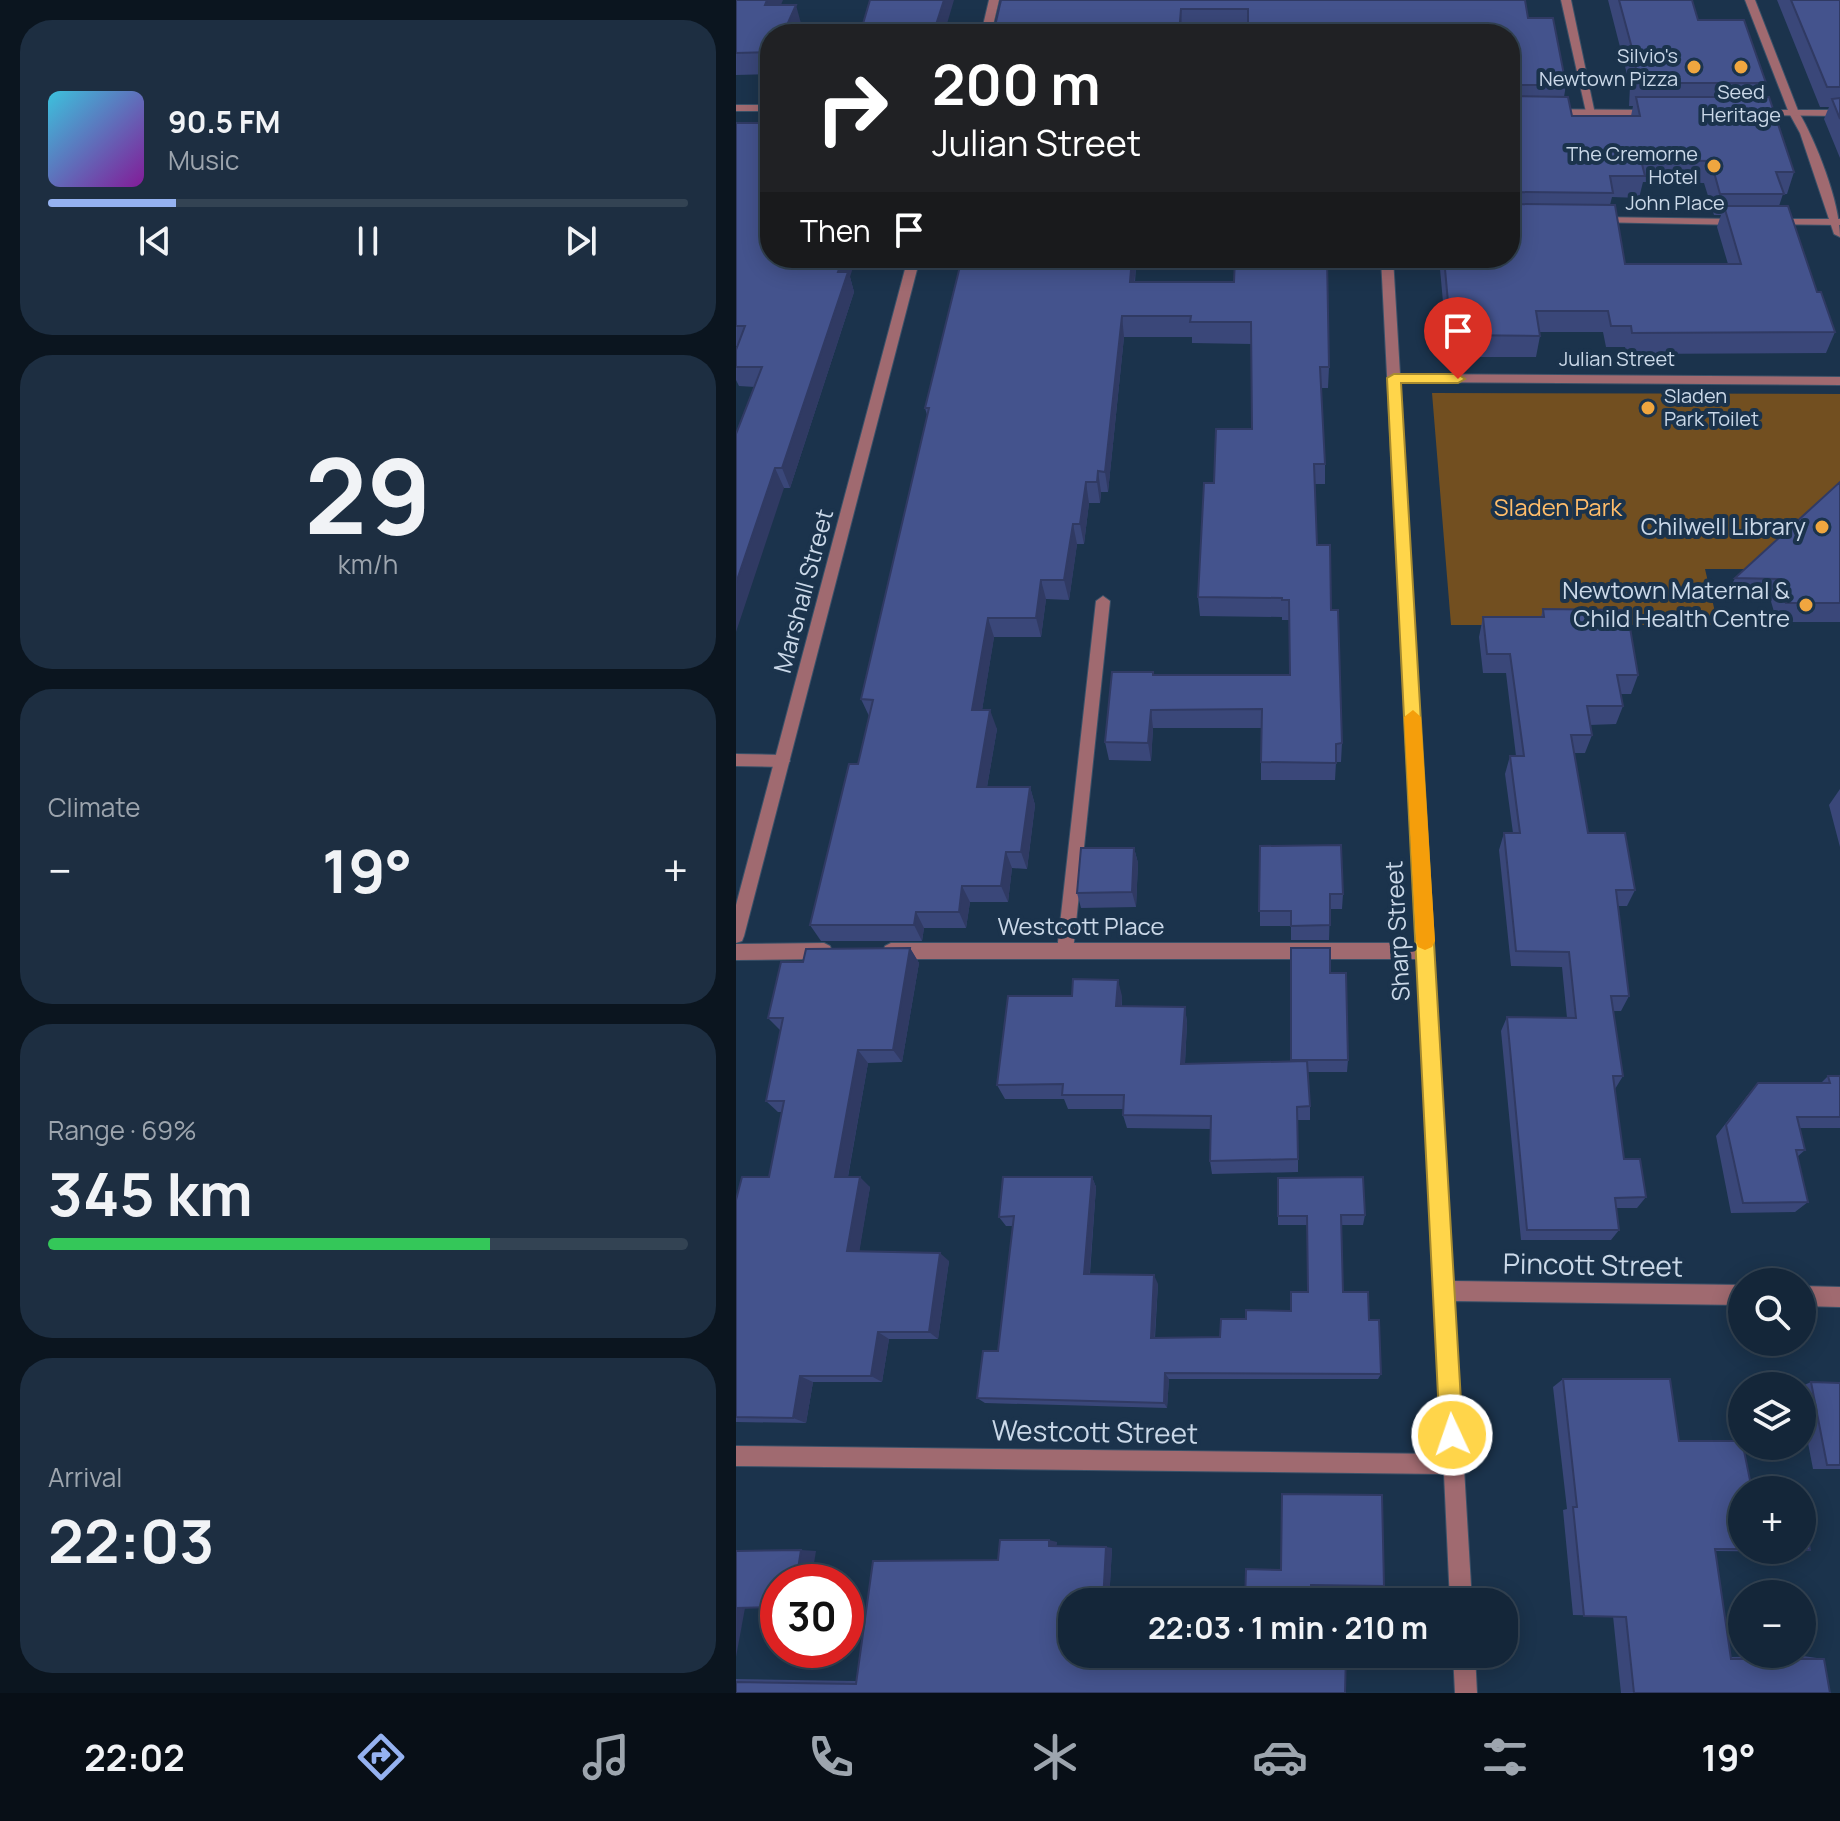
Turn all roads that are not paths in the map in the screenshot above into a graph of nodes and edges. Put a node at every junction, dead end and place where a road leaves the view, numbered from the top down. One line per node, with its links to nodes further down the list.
1 (994, 0): 4 (street)
2 (1566, 0): 8 (street)
3 (1750, 0): 11 (street)
4 (988, 24)
5 (736, 108): 6 (street)
6 (760, 108)
7 (1520, 112): 8 (street)
8 (1591, 112): 9 (street)
9 (1669, 113)
10 (1747, 113): 11 (street)
11 (1794, 113): 12 (street); 14 (street)
12 (1840, 113)
13 (1587, 220): 14 (street, John Place)
14 (1839, 226)
15 (911, 268): 21 (street, Marshall Street)
16 (1388, 268): 17 (street, Sharp Street)
17 (1394, 378): 18 (street, Julian Street); 26 (street, Sharp Street)
18 (1840, 381)
19 (1103, 601): 25 (street)
20 (736, 760): 21 (street)
21 (782, 761): 22 (street, Marshall Street)
22 (736, 936)
23 (837, 951): 27 (street)
24 (867, 951): 25 (street, Westcott Place)
25 (1065, 951): 26 (street, Westcott Place)
26 (1426, 951): 28 (street, Sharp Street)
27 (736, 952)
28 (1443, 1291): 29 (street, Pincott Street); 33 (street, Sharp Street)
29 (1728, 1295)
30 (1816, 1296): 31 (street)
31 (1840, 1297)
32 (736, 1456): 33 (street, Westcott Street)
33 (1453, 1464): 34 (street, Sharp Street)
34 (1460, 1588)
35 (1465, 1668): 36 (street)
36 (1466, 1693)

